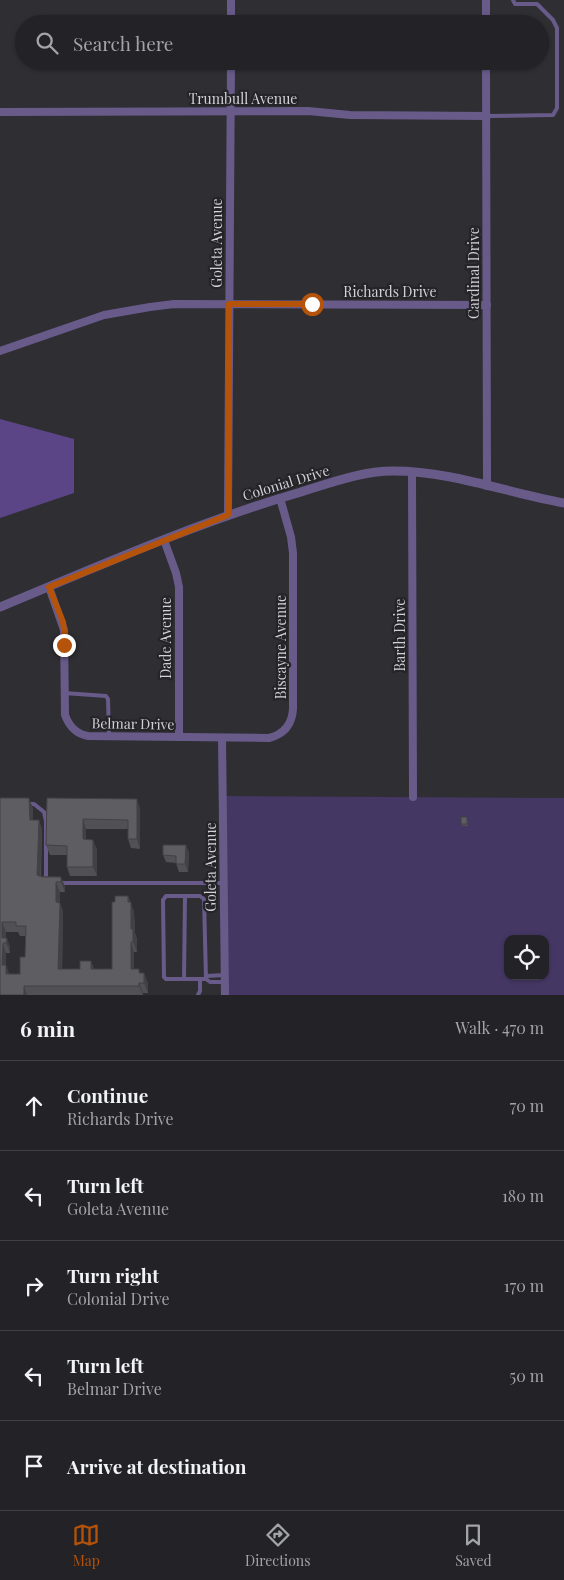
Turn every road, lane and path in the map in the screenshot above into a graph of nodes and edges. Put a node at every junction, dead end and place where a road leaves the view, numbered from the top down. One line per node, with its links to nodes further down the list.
1 (231, 0): 4 (street)
2 (486, 0): 5 (street)
3 (512, 0): 6 (lane)
4 (231, 15)
5 (486, 15)
6 (547, 15)
7 (549, 17): 12 (lane)
8 (231, 70): 10 (street, Goleta Avenue)
9 (486, 70): 12 (street, Cardinal Drive)
10 (230, 111): 11 (street, Trumbull Avenue); 12 (street, Trumbull Avenue); 13 (street, Goleta Avenue)
11 (0, 112)
12 (487, 116): 14 (street, Cardinal Drive)
13 (229, 304): 14 (street, Richards Drive); 15 (street, Richards Drive); 20 (street, Goleta Avenue)
14 (487, 305): 17 (street, Cardinal Drive)
15 (0, 351)
16 (412, 472): 17 (street, Colonial Drive); 18 (street, Colonial Drive); 28 (street, Barth Drive)
17 (487, 486): 19 (street, Colonial Drive)
18 (280, 498): 20 (street, Colonial Drive); 27 (street, Biscayne Avenue)
19 (564, 503)
20 (228, 515): 21 (street, Colonial Drive)
21 (164, 540): 22 (street, Colonial Drive); 26 (street, Dade Avenue)
22 (49, 587): 23 (street, Colonial Drive); 24 (street, Belmar Drive)
23 (0, 607)
24 (64, 693): 25 (street, Belmar Drive); 25 (lane)
25 (109, 736): 26 (street, Belmar Drive)
26 (179, 738): 27 (street, Belmar Drive)
27 (222, 738): 32 (street, Goleta Avenue)
28 (413, 797)
29 (26, 804): 30 (lane)
30 (46, 883)
31 (56, 883): 32 (lane)
32 (224, 883): 35 (street, Goleta Avenue)
33 (184, 896): 34 (lane); 36 (lane); 36 (lane)
34 (206, 977): 35 (lane); 37 (lane)
35 (225, 978): 39 (street, Goleta Avenue)
36 (184, 979): 37 (lane)
37 (200, 979): 38 (lane)
38 (200, 994)
39 (225, 995)

